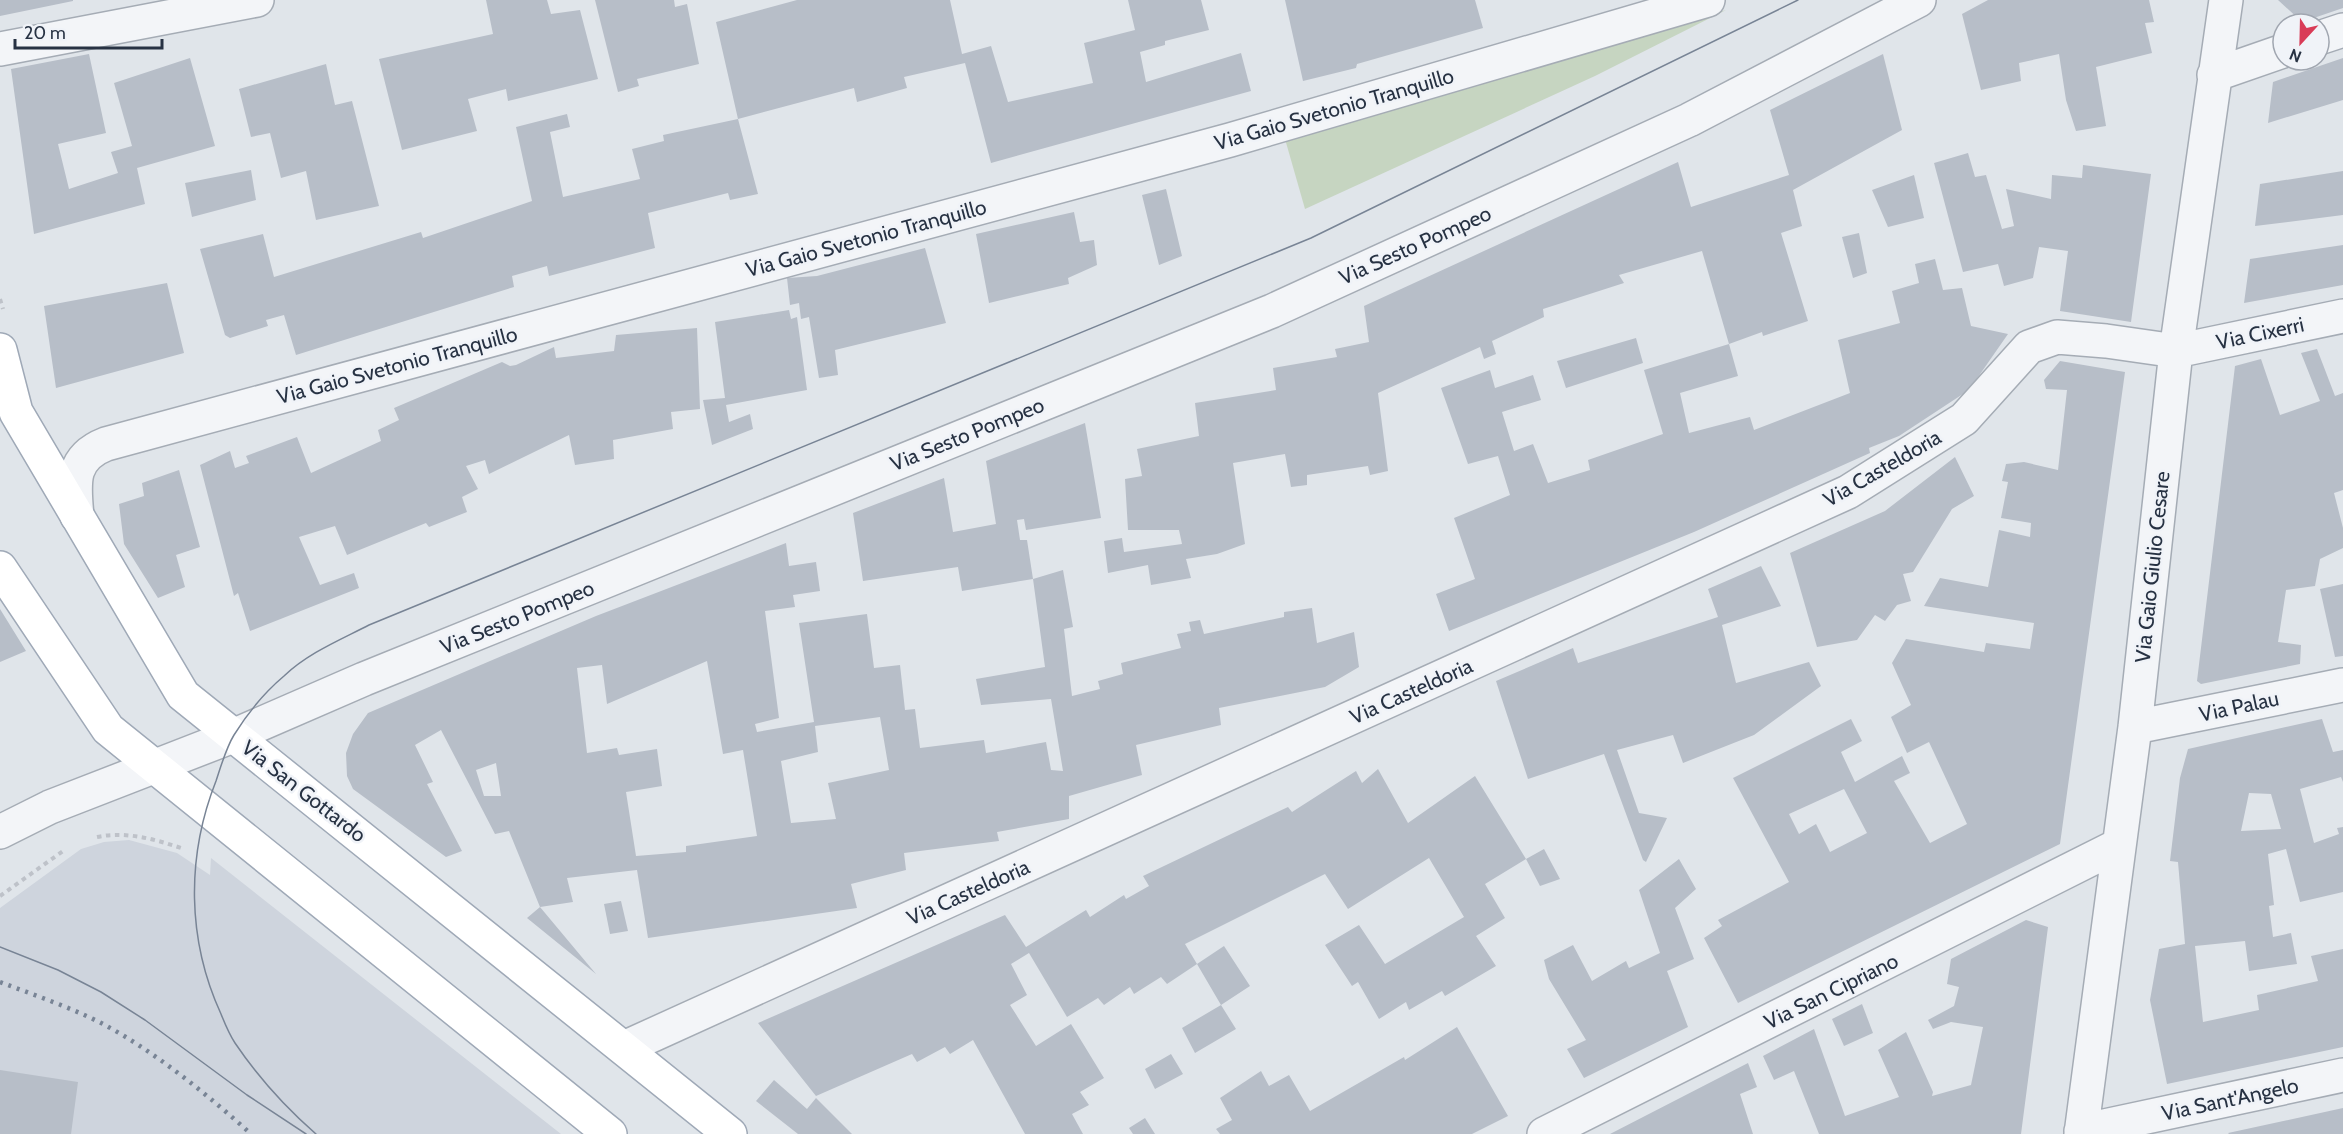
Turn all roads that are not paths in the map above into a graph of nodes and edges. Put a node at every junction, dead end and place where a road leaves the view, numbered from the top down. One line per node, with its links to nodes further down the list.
1 (257, 0): 5 (street)
2 (1708, 0): 12 (street, Via Gaio Svetonio Tranquillo)
3 (1919, 0): 16 (street, Via Sesto Pompeo)
4 (2226, 0): 7 (street, Via Gaio Giulio Cesare)
5 (0, 49)
6 (2271, 55): 7 (street)
7 (2214, 75): 10 (street, Via Gaio Giulio Cesare)
8 (2343, 316): 10 (street, Via Cixerri)
9 (0, 350): 11 (main road, Via San Gottardo)
10 (2176, 351): 15 (street, Via Gaio Giulio Cesare); 21 (street, Via Casteldoria)
11 (8, 416): 12 (main road, Via San Gottardo)
12 (77, 516): 16 (main road, Via San Gottardo)
13 (0, 568): 17 (main road)
14 (2343, 685): 15 (street, Via Palau)
15 (2135, 727): 20 (street, Via Gaio Giulio Cesare)
16 (233, 736): 17 (street, Via Sesto Pompeo); 21 (main road, Via San Gottardo)
17 (154, 767): 18 (main road); 19 (street, Via Sesto Pompeo)
18 (230, 827): 24 (street); 25 (main road)
19 (0, 832)
20 (2117, 846): 23 (street, Via Gaio Giulio Cesare); 27 (street, Via San Cipriano)
21 (624, 1048): 26 (main road, Via San Gottardo)
22 (2343, 1075): 23 (street, Via Sant'Angelo)
23 (2081, 1133)
24 (588, 1134)
25 (610, 1134)
26 (730, 1134)
27 (1544, 1134)

